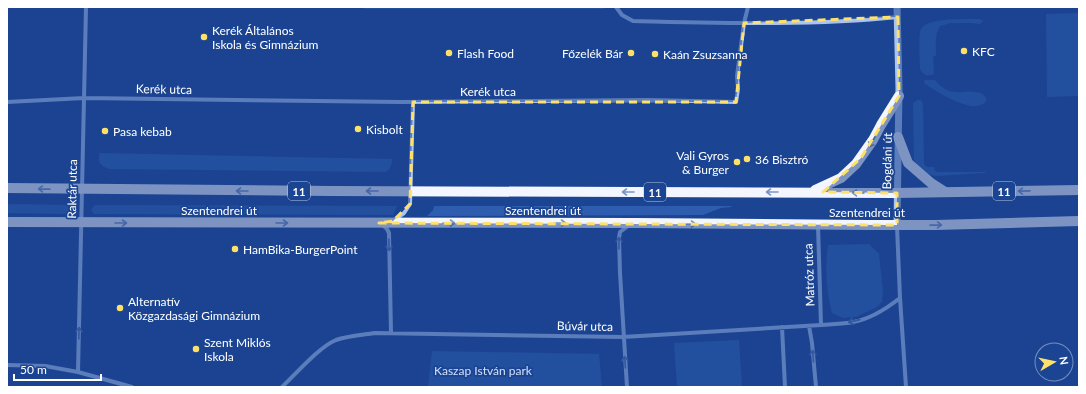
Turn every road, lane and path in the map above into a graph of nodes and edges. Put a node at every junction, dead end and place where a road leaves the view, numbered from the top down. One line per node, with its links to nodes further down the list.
1 (86, 7): 8 (street, Raktár utca)
2 (616, 7): 6 (street)
3 (748, 7): 6 (street)
4 (897, 7): 5 (street, Bogdáni út)
5 (898, 17): 6 (street); 7 (street, Bogdáni út)
6 (744, 23): 10 (street, Kerék utca)
7 (899, 96): 11 (street, Bogdáni út); 16 (main road, one-way to 16)
8 (84, 98): 9 (street, Kerék utca); 10 (street, Kerék utca); 13 (street, Raktár utca)
9 (7, 102)
10 (413, 102): 15 (street)
11 (898, 137): 17 (main road); 18 (street, Bogdáni út)
12 (7, 188): 13 (main road, Szentendrei út / 11, one-way to 12)
13 (82, 189): 15 (main road, Szentendrei út / 11, one-way to 13); 21 (street, Raktár utca)
14 (1079, 190): 17 (main road, Szentendrei út / 11, one-way to 17)
15 (412, 192): 16 (main road, Szentendrei út / 11, one-way to 15); 22 (street)
16 (811, 192): 18 (main road, Szentendrei út / 11, one-way to 16)
17 (945, 192): 18 (main road, Szentendrei út / 11)
18 (898, 193): 25 (street, Bogdáni út)
19 (1079, 221): 25 (main road, Szentendrei út, one-way to 19)
20 (7, 222): 21 (main road, Szentendrei út)
21 (82, 223): 22 (main road, Szentendrei út, one-way to 22); 33 (street, Raktár utca, one-way to 21)
22 (379, 223): 23 (main road, Szentendrei út, one-way to 23); 30 (street, one-way to 30)
23 (636, 223): 24 (main road, Szentendrei út, one-way to 24); 31 (street, one-way to 23)
24 (818, 225): 25 (main road, Szentendrei út); 27 (street, Matróz utca)
25 (897, 225): 26 (street, Bogdáni út)
26 (900, 298): 27 (street, Búvár utca, one-way to 27); 39 (street, Bogdáni út)
27 (821, 325): 28 (street, Búvár utca)
28 (809, 326): 29 (street, Búvár utca); 38 (street, one-way to 28)
29 (782, 327): 31 (street, Búvár utca); 37 (street)
30 (391, 334): 31 (street, Búvár utca); 35 (street, Búvár utca)
31 (623, 337): 36 (street, one-way to 31)
32 (7, 365): 33 (street)
33 (78, 372): 34 (street)
34 (132, 387)
35 (282, 387)
36 (627, 387)
37 (785, 387)
38 (816, 387)
39 (906, 387)

